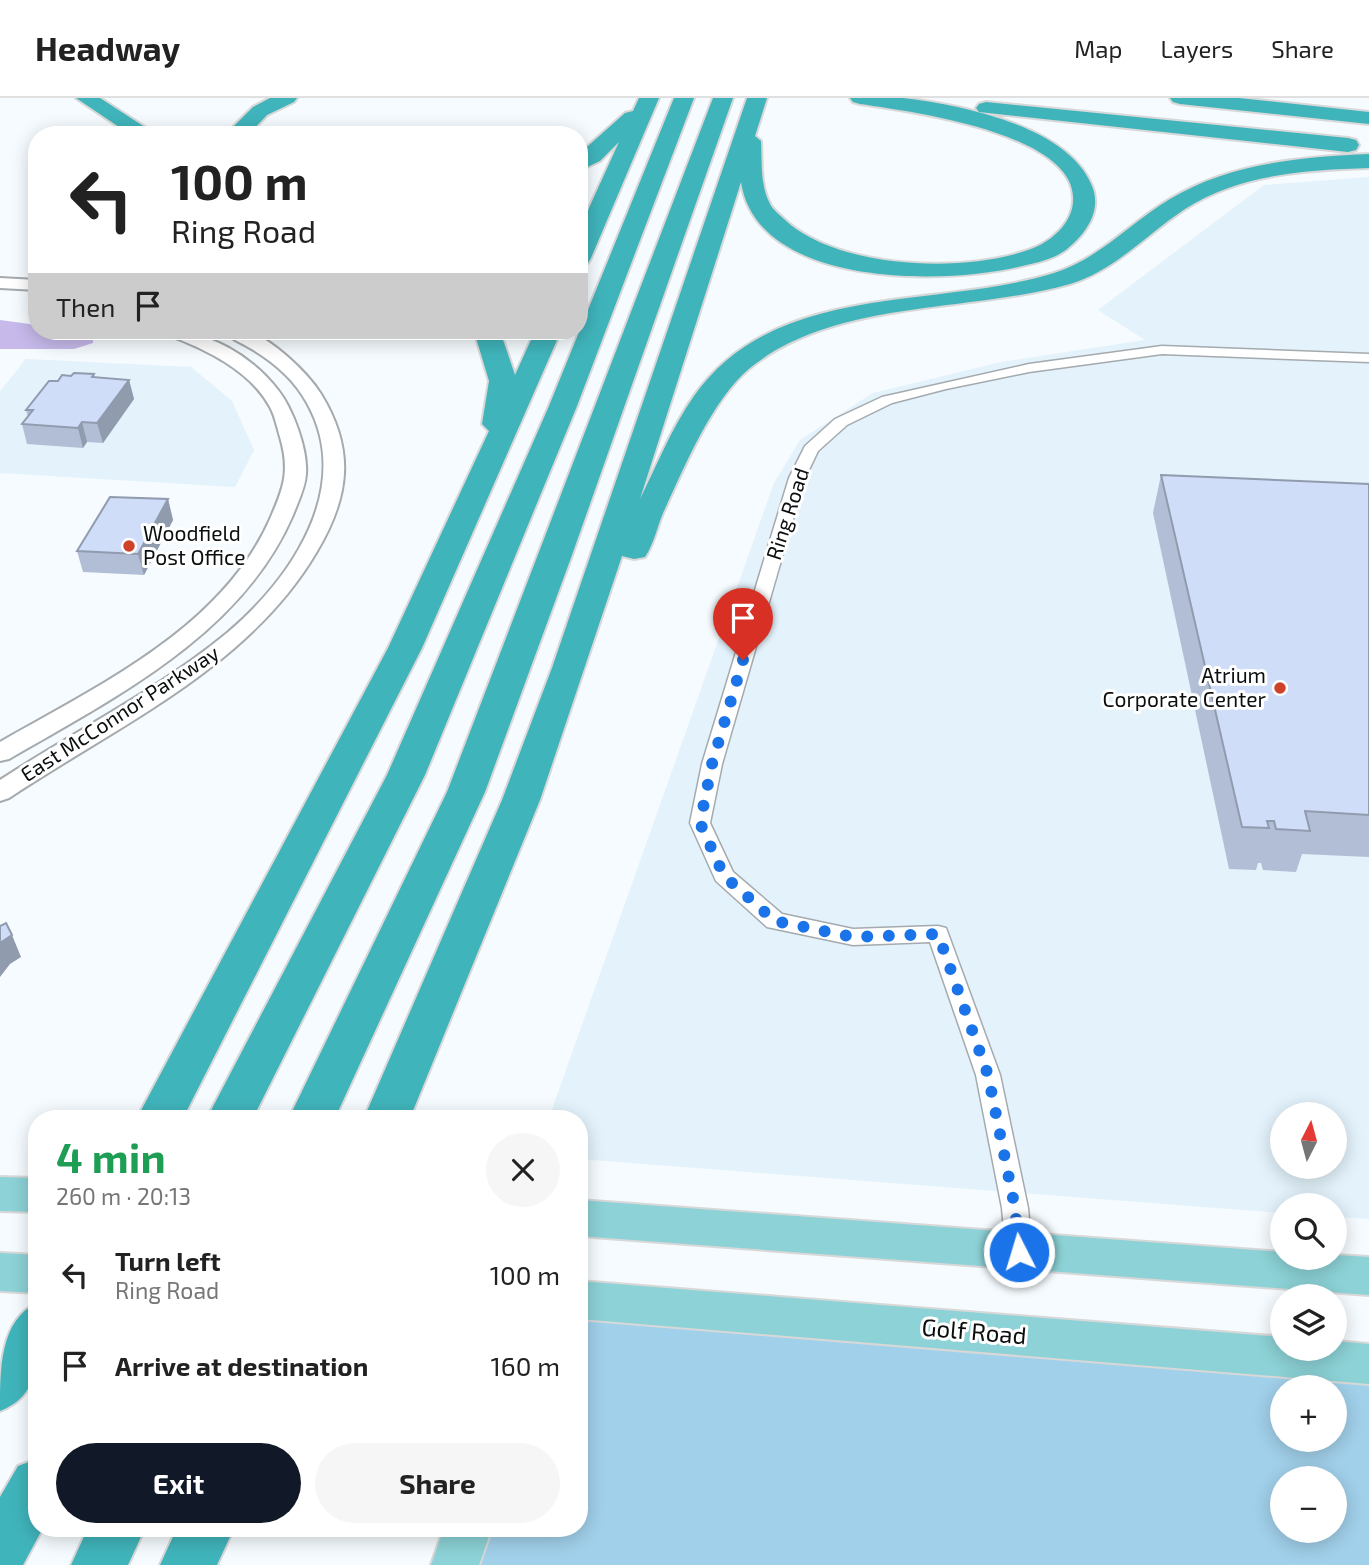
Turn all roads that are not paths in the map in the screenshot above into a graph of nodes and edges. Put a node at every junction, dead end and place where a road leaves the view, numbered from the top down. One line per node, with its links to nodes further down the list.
1 (86, 98): 14 (highway)
2 (287, 98): 15 (highway)
3 (684, 98): 35 (highway)
4 (860, 98): 11 (highway)
5 (890, 98): 17 (highway)
6 (1002, 98): 16 (highway)
7 (1180, 98): 13 (highway)
8 (1252, 98): 12 (highway)
9 (722, 100): 36 (highway)
10 (648, 101): 18 (highway); 20 (highway)
11 (754, 107): 31 (highway)
12 (1369, 110)
13 (1369, 118)
14 (131, 126)
15 (245, 126)
16 (1369, 135)
17 (1369, 147)
18 (588, 158)
19 (1369, 161): 31 (highway)
20 (588, 238)
21 (0, 283): 22 (street)
22 (28, 285)
23 (0, 299): 24 (street)
24 (28, 301)
25 (194, 340): 32 (street, East McConnor Parkway)
26 (246, 340): 33 (street, East McConnor Parkway)
27 (490, 340): 30 (highway)
28 (544, 340): 30 (highway)
29 (1369, 358): 41 (street, Ring Road)
30 (489, 466): 34 (highway)
31 (569, 668): 37 (highway)
32 (0, 753)
33 (0, 792)
34 (164, 1110)
35 (234, 1110)
36 (316, 1110)
37 (390, 1110)
38 (0, 1194): 39 (main road)
39 (28, 1195)
40 (588, 1219): 41 (main road)
41 (1019, 1252): 44 (main road)
42 (0, 1272): 43 (main road)
43 (28, 1274)
44 (1369, 1276)
45 (588, 1301): 47 (main road, Golf Road)
46 (28, 1340): 48 (highway)
47 (1369, 1364)
48 (0, 1387)
49 (28, 1501): 53 (highway)
50 (113, 1537): 54 (highway)
51 (201, 1537): 55 (highway)
52 (465, 1537): 56 (main road)
53 (0, 1551)
54 (99, 1565)
55 (188, 1565)
56 (455, 1565)

